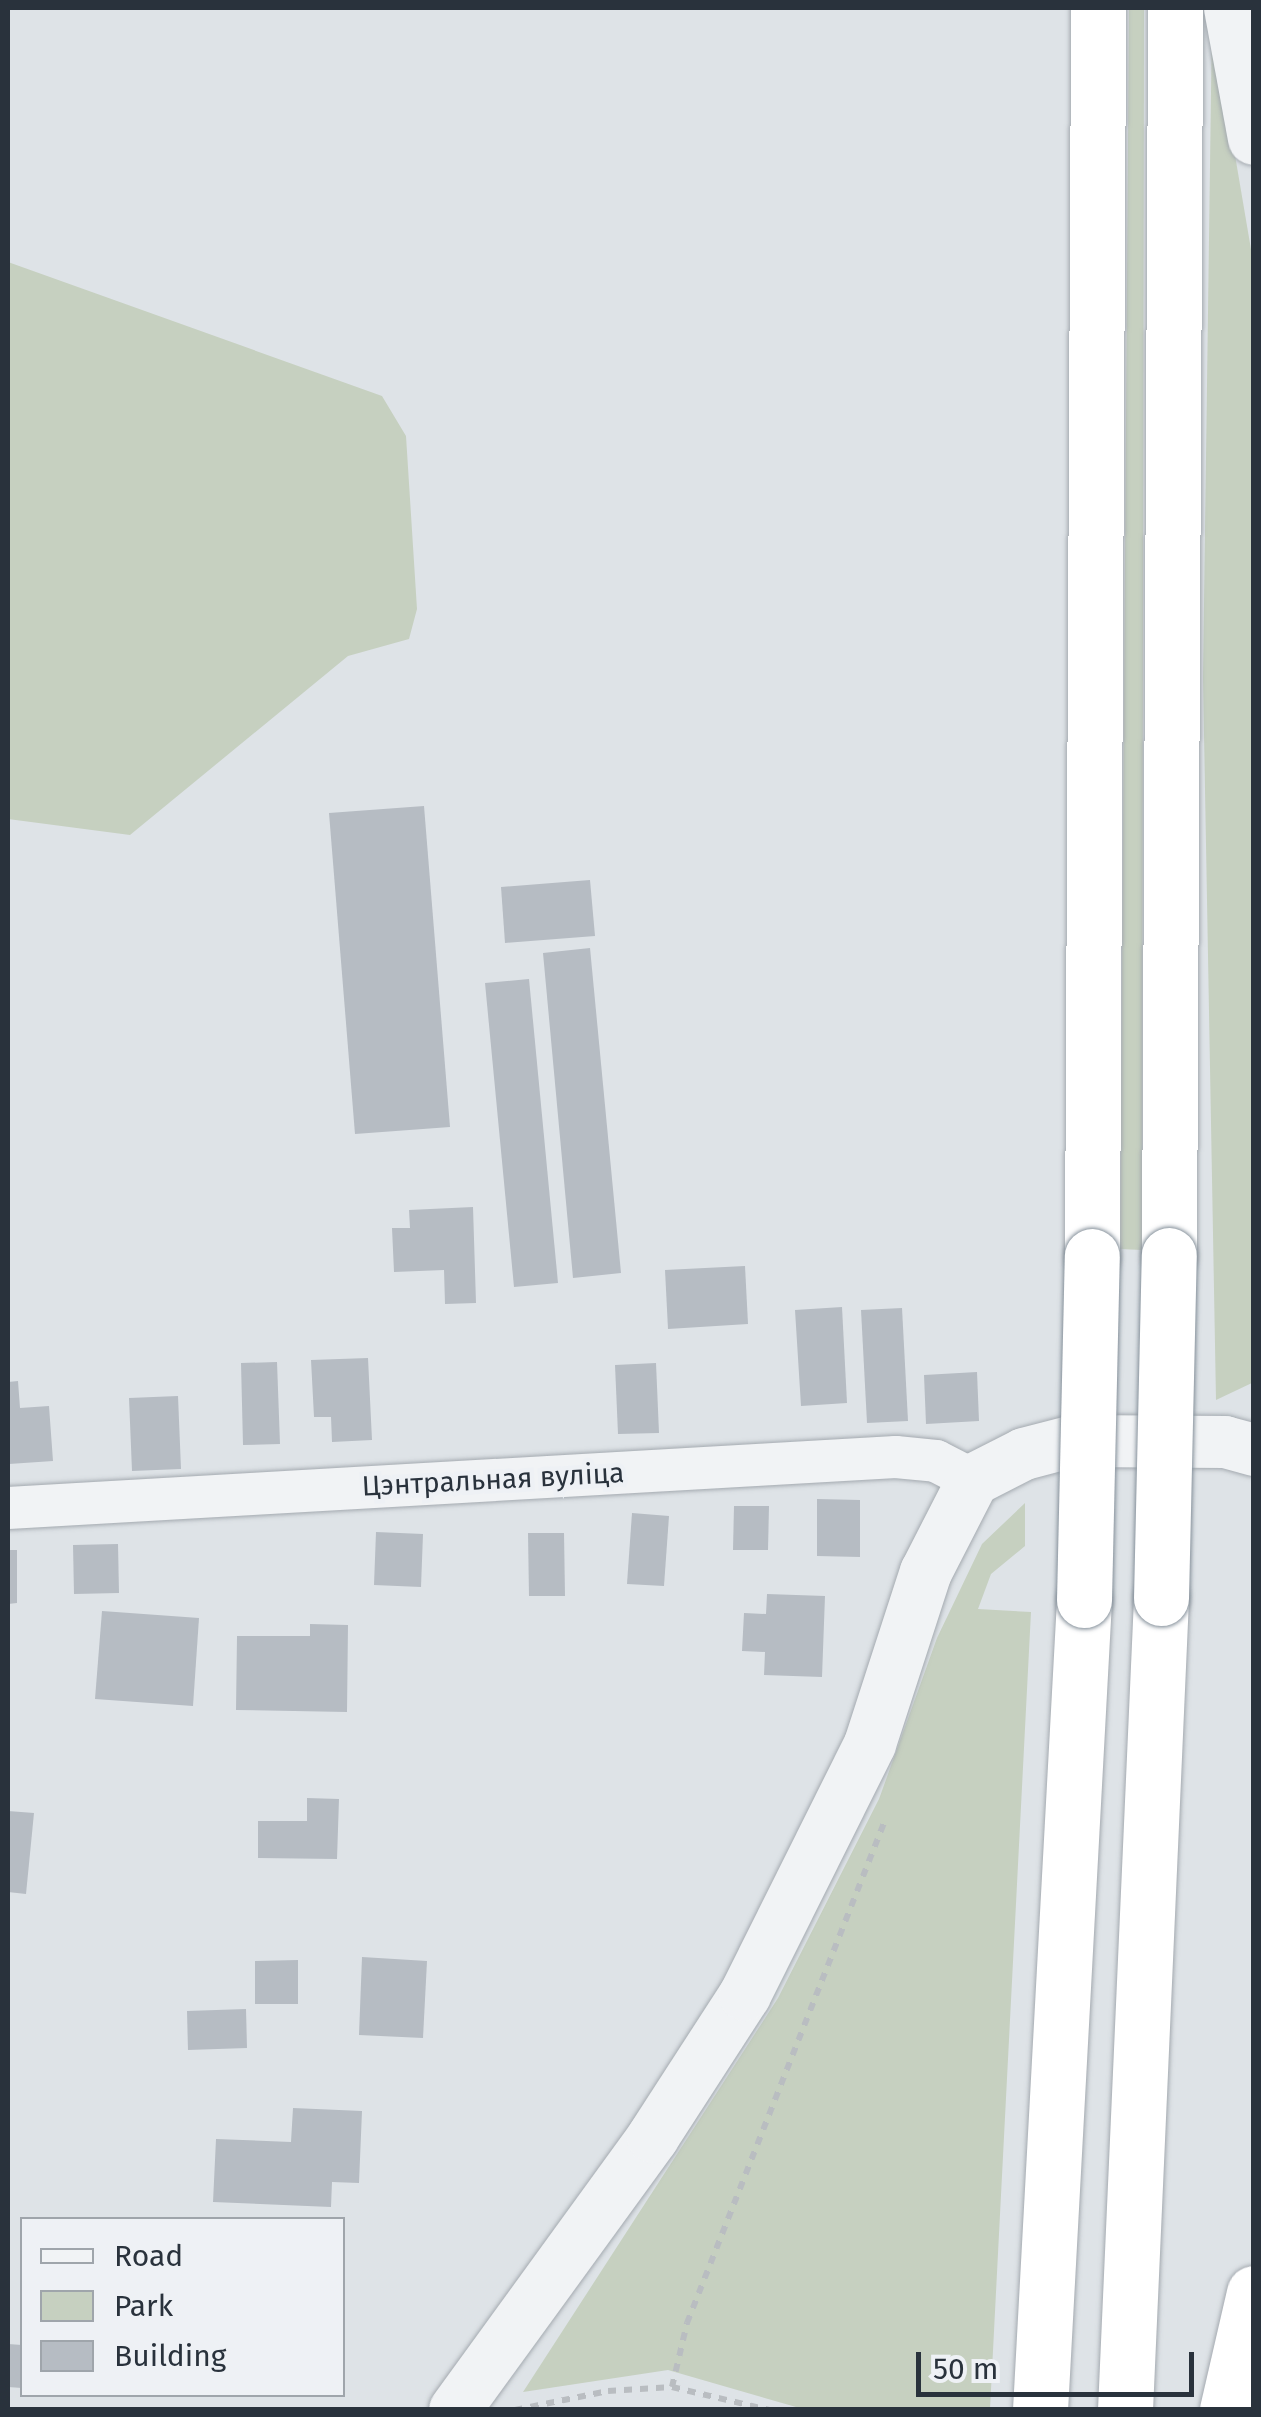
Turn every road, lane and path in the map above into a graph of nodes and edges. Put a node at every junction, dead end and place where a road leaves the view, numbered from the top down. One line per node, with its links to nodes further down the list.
1 (1098, 8): 14 (highway, bridge)
2 (1175, 8): 15 (highway, bridge)
3 (1230, 8): 4 (street)
4 (1254, 139)
5 (1244, 1440): 6 (street)
6 (973, 1480): 7 (street, Цэнтральная вуліца); 11 (street)
7 (8, 1508)
8 (888, 1813): 10 (path)
9 (1254, 2294): 16 (highway)
10 (672, 2387): 12 (path); 13 (path)
11 (455, 2410)
12 (515, 2410)
13 (769, 2410)
14 (1040, 2410)
15 (1125, 2410)
16 (1227, 2410)

